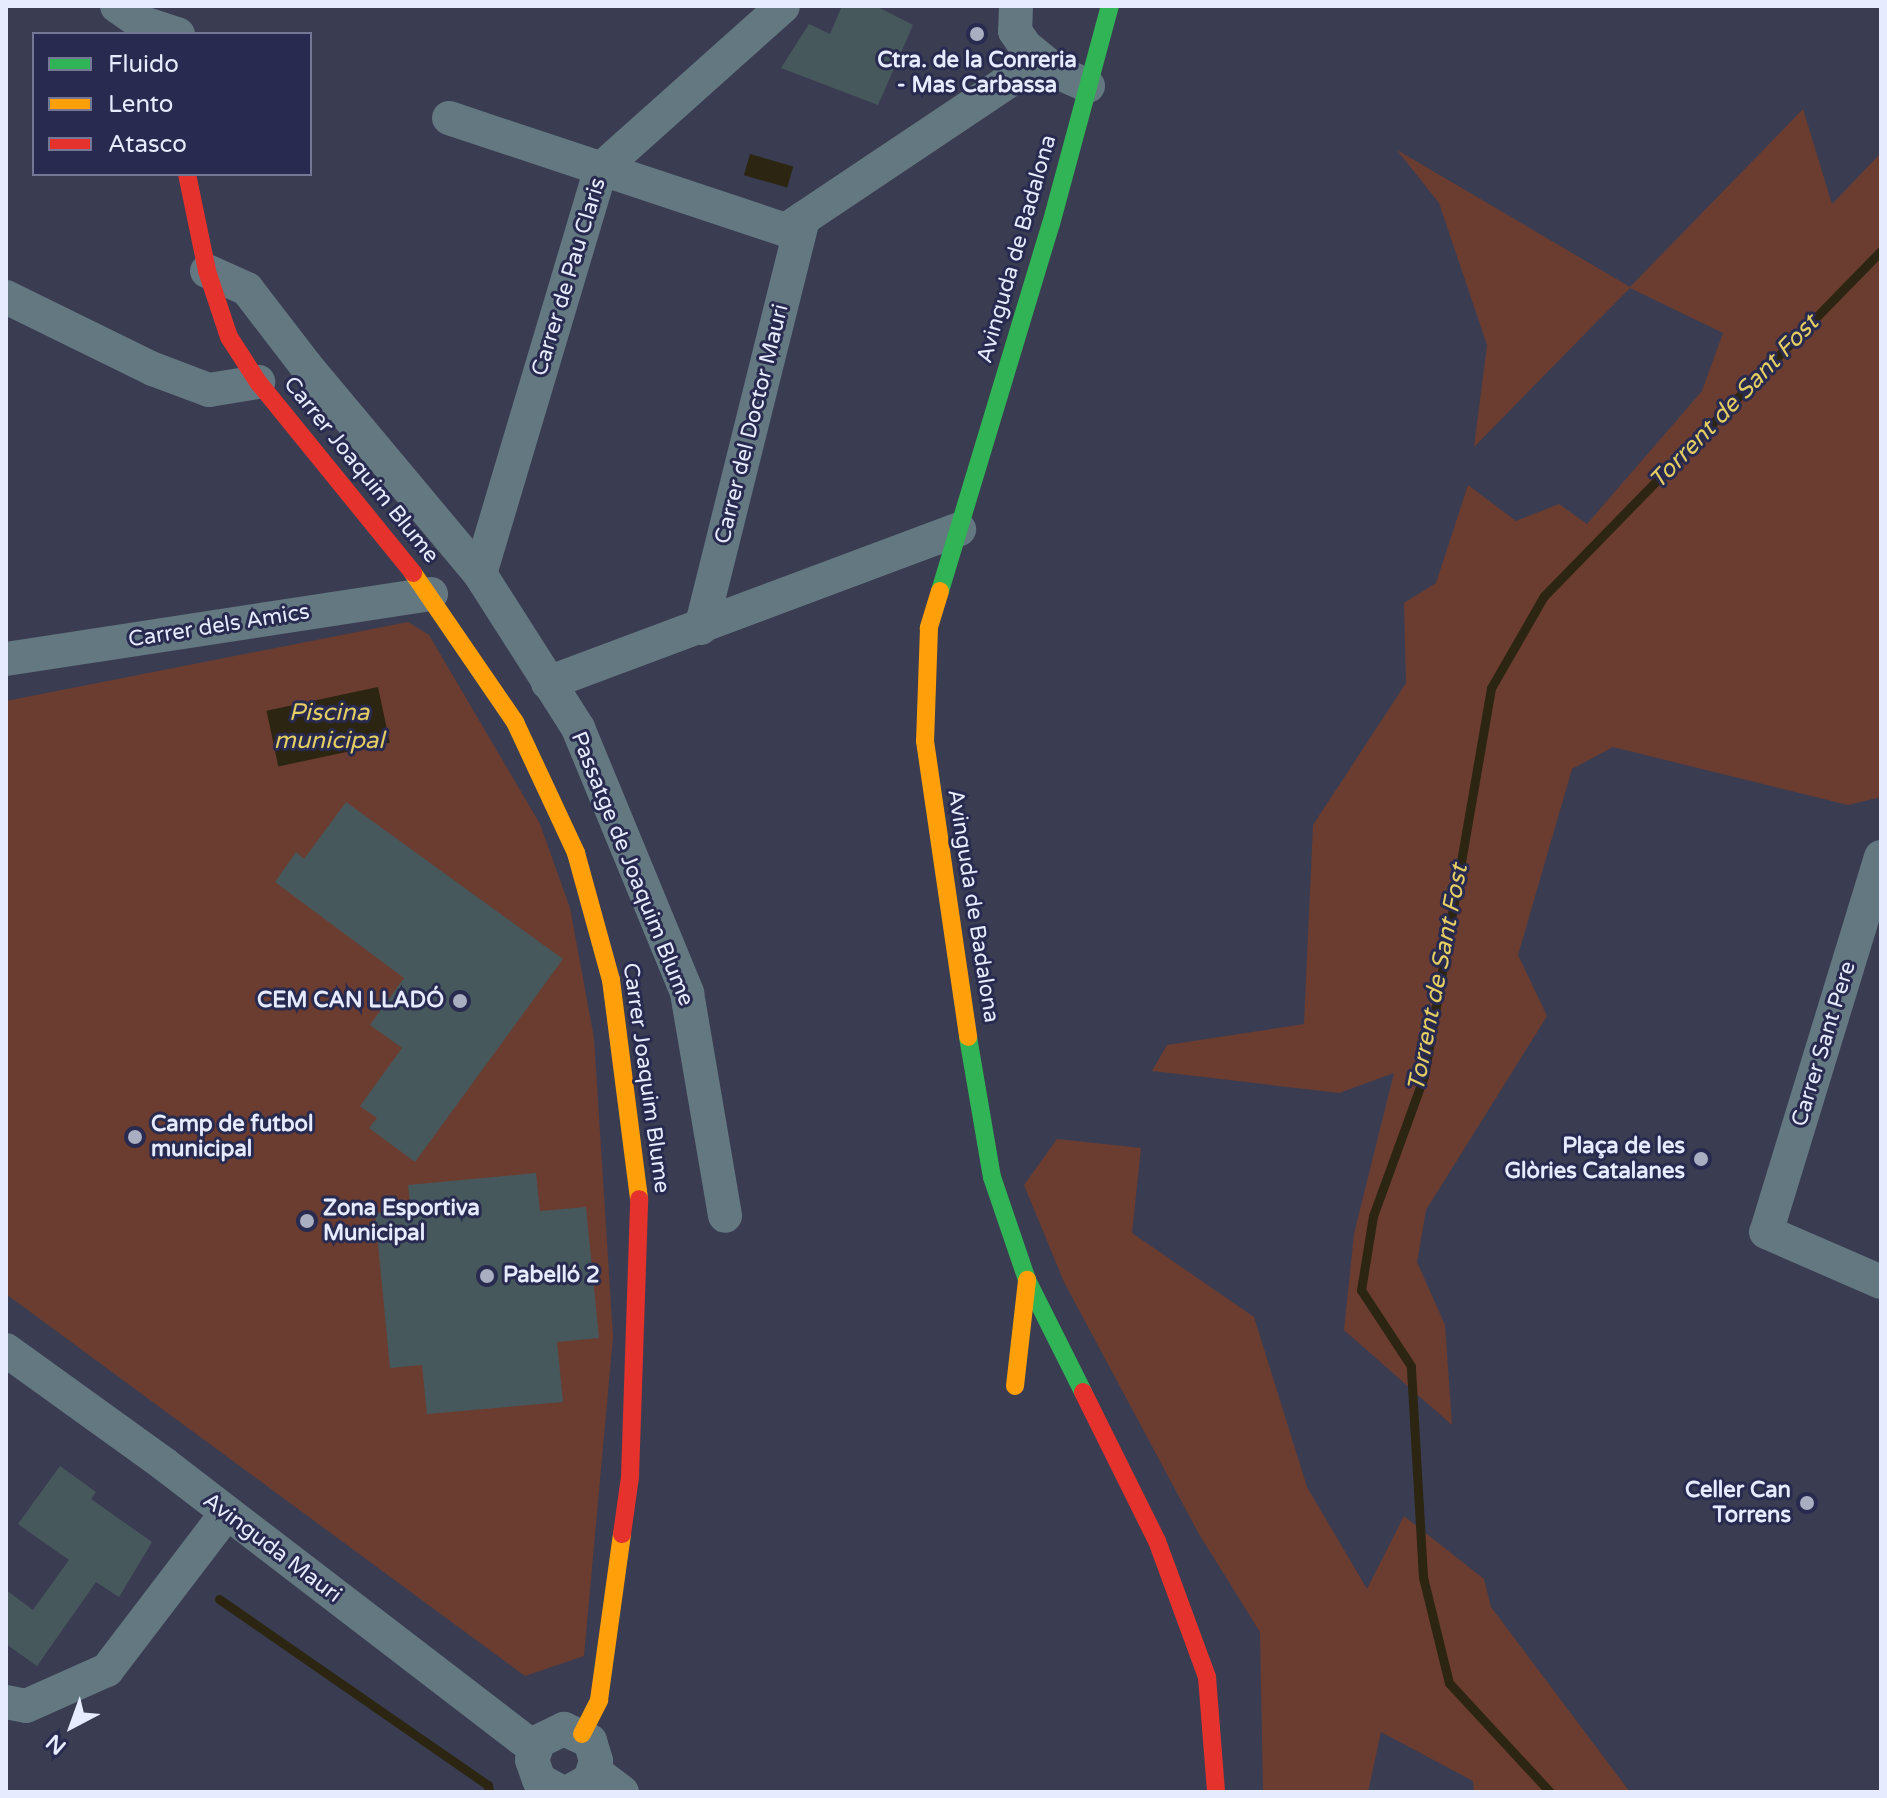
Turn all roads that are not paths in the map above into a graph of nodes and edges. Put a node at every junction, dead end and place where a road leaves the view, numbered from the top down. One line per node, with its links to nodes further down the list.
1 (117, 6): 6 (street)
2 (178, 6): 7 (street)
3 (783, 6): 11 (street, Carrer de Pau Claris)
4 (1016, 6): 8 (street)
5 (1110, 6): 9 (street, Avinguda de Badalona)
6 (172, 32)
7 (178, 32)
8 (1040, 60): 9 (street); 13 (street)
9 (1088, 86): 17 (street, Avinguda de Badalona)
10 (449, 118): 11 (street)
11 (601, 169): 13 (street); 18 (street, Carrer de Pau Claris)
12 (187, 176): 14 (street, Carrer Joaquim Blume)
13 (803, 219): 20 (street, Carrer del Doctor Mauri)
14 (207, 271): 16 (street, Carrer Joaquim Blume); 18 (street, Passatge de Joaquim Blume)
15 (6, 297): 16 (street)
16 (258, 382): 19 (street, Carrer Joaquim Blume)
17 (959, 529): 20 (street); 25 (street, Avinguda de Badalona)
18 (480, 574): 22 (street, Passatge de Joaquim Blume)
19 (431, 594): 21 (street, Carrer dels Amics); 31 (street, Carrer Joaquim Blume)
20 (701, 628): 22 (street)
21 (6, 659)
22 (548, 683): 24 (street, Passatge de Joaquim Blume)
23 (1881, 857): 26 (street, Carrer Sant Pere)
24 (725, 1216)
25 (1027, 1280): 28 (street); 35 (street, Avinguda de Badalona)
26 (1881, 1282)
27 (6, 1350): 29 (street, Avinguda Mauri)
28 (1015, 1386)
29 (226, 1514): 30 (street); 32 (street, Avinguda Mauri)
30 (6, 1702)
31 (582, 1734): 32 (street); 33 (street)
32 (535, 1749): 33 (street)
33 (563, 1787): 34 (street)
34 (622, 1792)
35 (1216, 1792)

